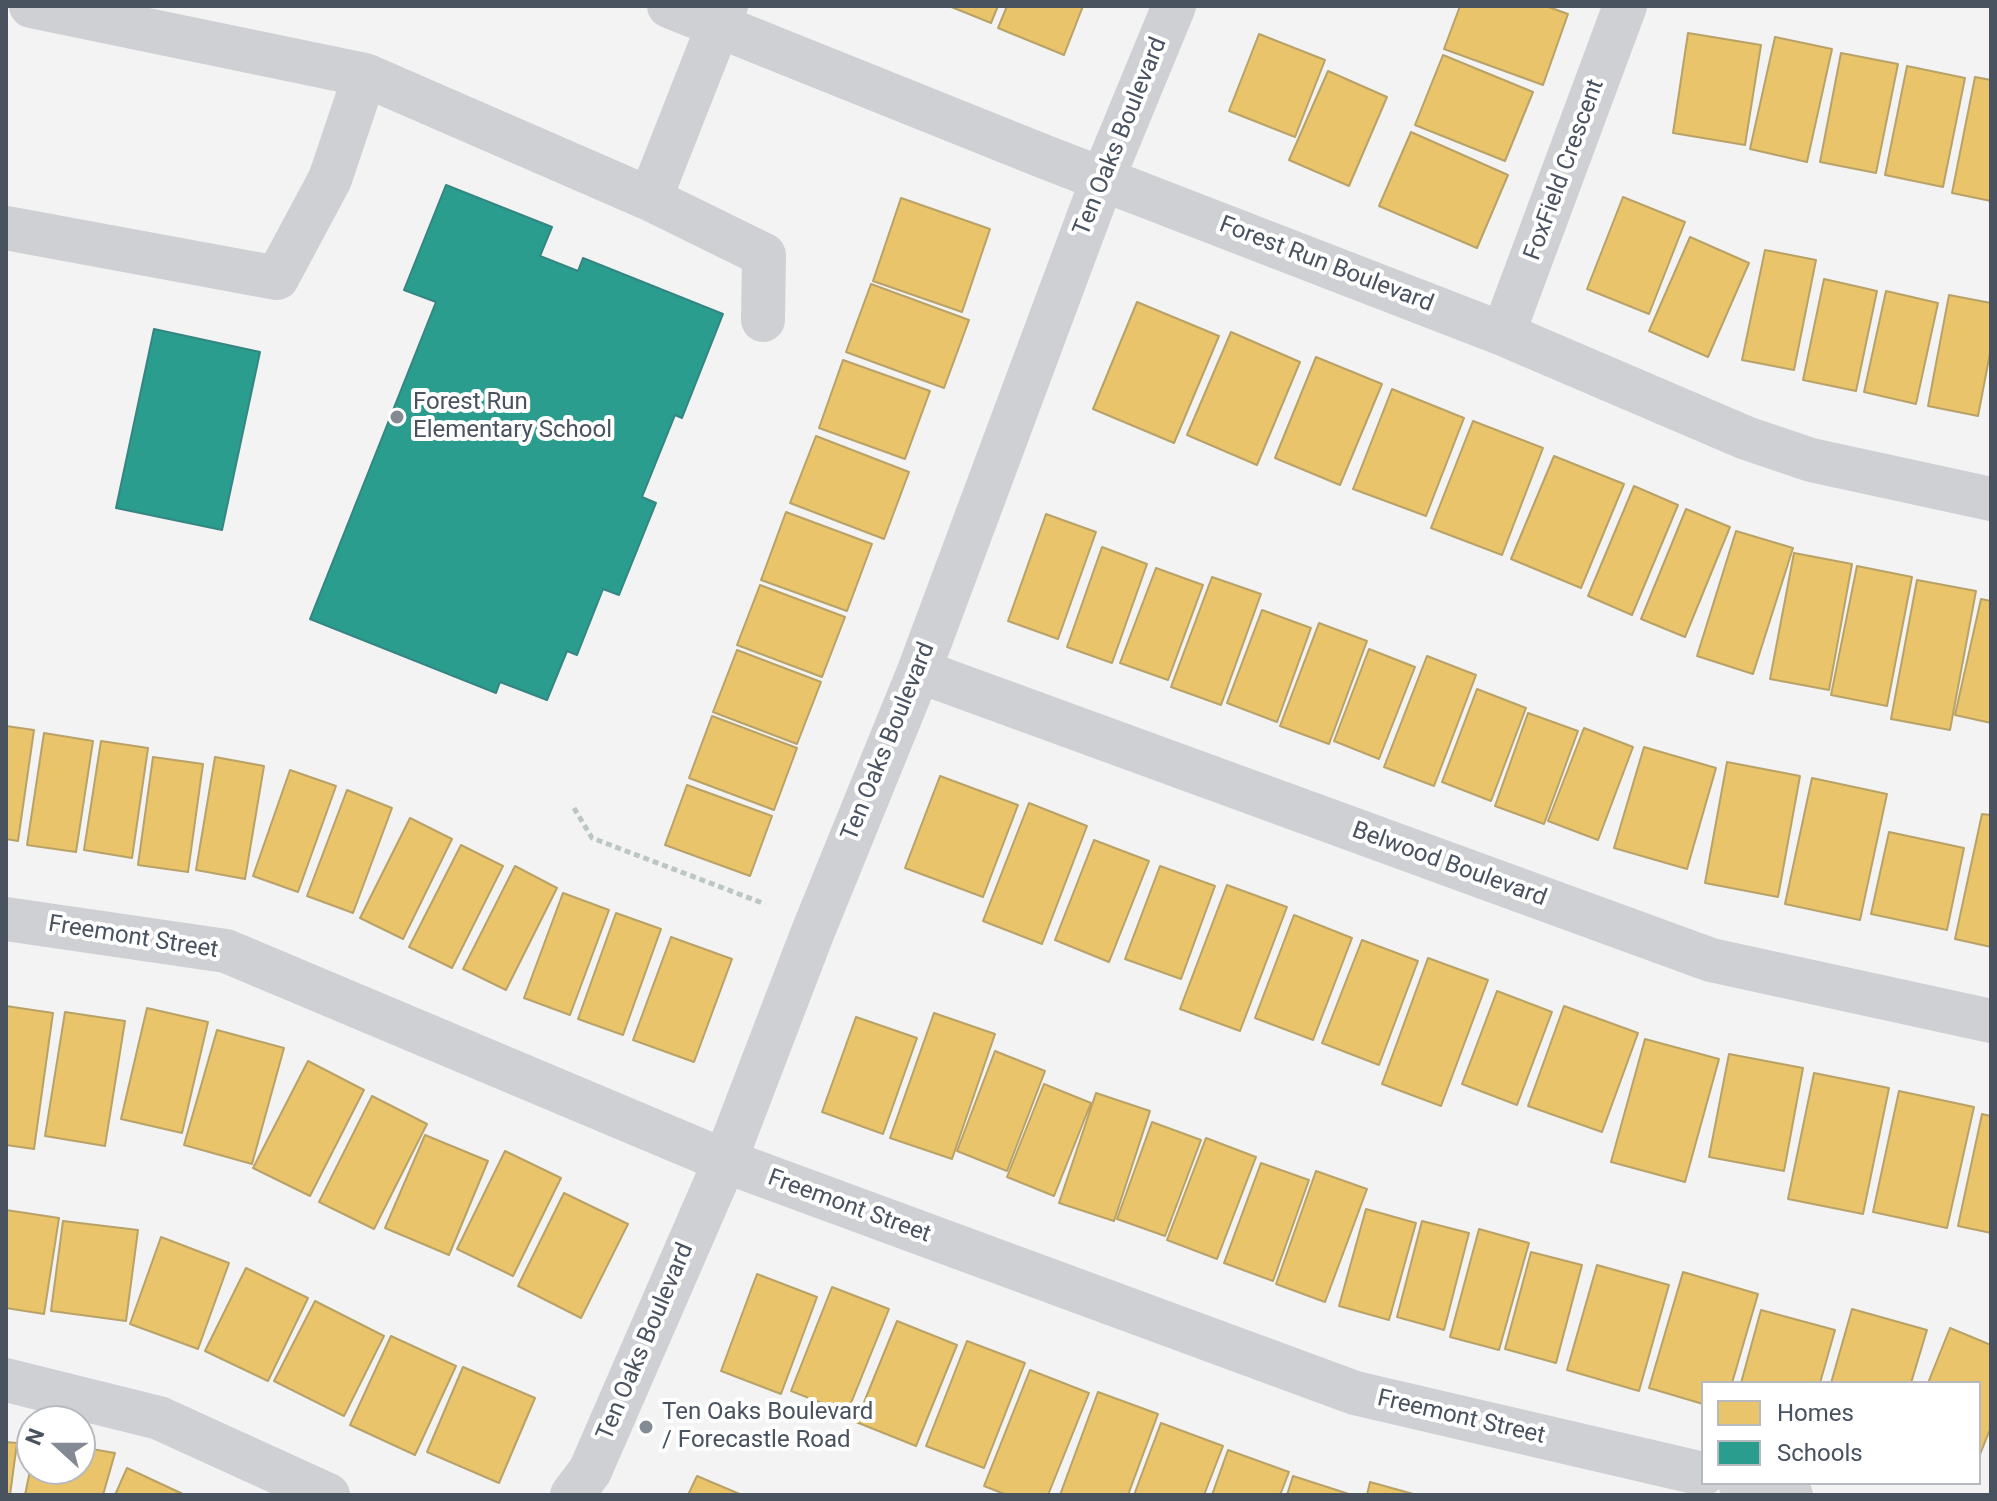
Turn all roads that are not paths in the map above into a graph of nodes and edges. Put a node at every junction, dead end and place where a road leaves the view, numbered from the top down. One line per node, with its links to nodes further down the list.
1 (31, 6): 6 (street)
2 (669, 6): 5 (street, Forest Run Boulevard)
3 (1174, 6): 7 (street, Ten Oaks Boulevard)
4 (1625, 6): 11 (street, FoxField Crescent)
5 (722, 15): 7 (street, Forest Run Boulevard); 8 (street)
6 (365, 75): 8 (street); 9 (street)
7 (1103, 178): 11 (street, Forest Run Boulevard); 13 (street, Ten Oaks Boulevard)
8 (650, 199): 10 (street)
9 (6, 228)
10 (763, 320)
11 (1503, 334): 12 (street, Forest Run Boulevard)
12 (1991, 499)
13 (919, 671): 15 (street, Belwood Boulevard); 16 (street, Ten Oaks Boulevard)
14 (6, 919): 16 (street, Freemont Street)
15 (1991, 1021)
16 (725, 1161): 18 (street, Freemont Street); 20 (street, Ten Oaks Boulevard)
17 (6, 1380): 21 (street)
18 (1701, 1474)
19 (1748, 1485): 22 (street)
20 (583, 1487)
21 (328, 1495)
22 (1791, 1495)

